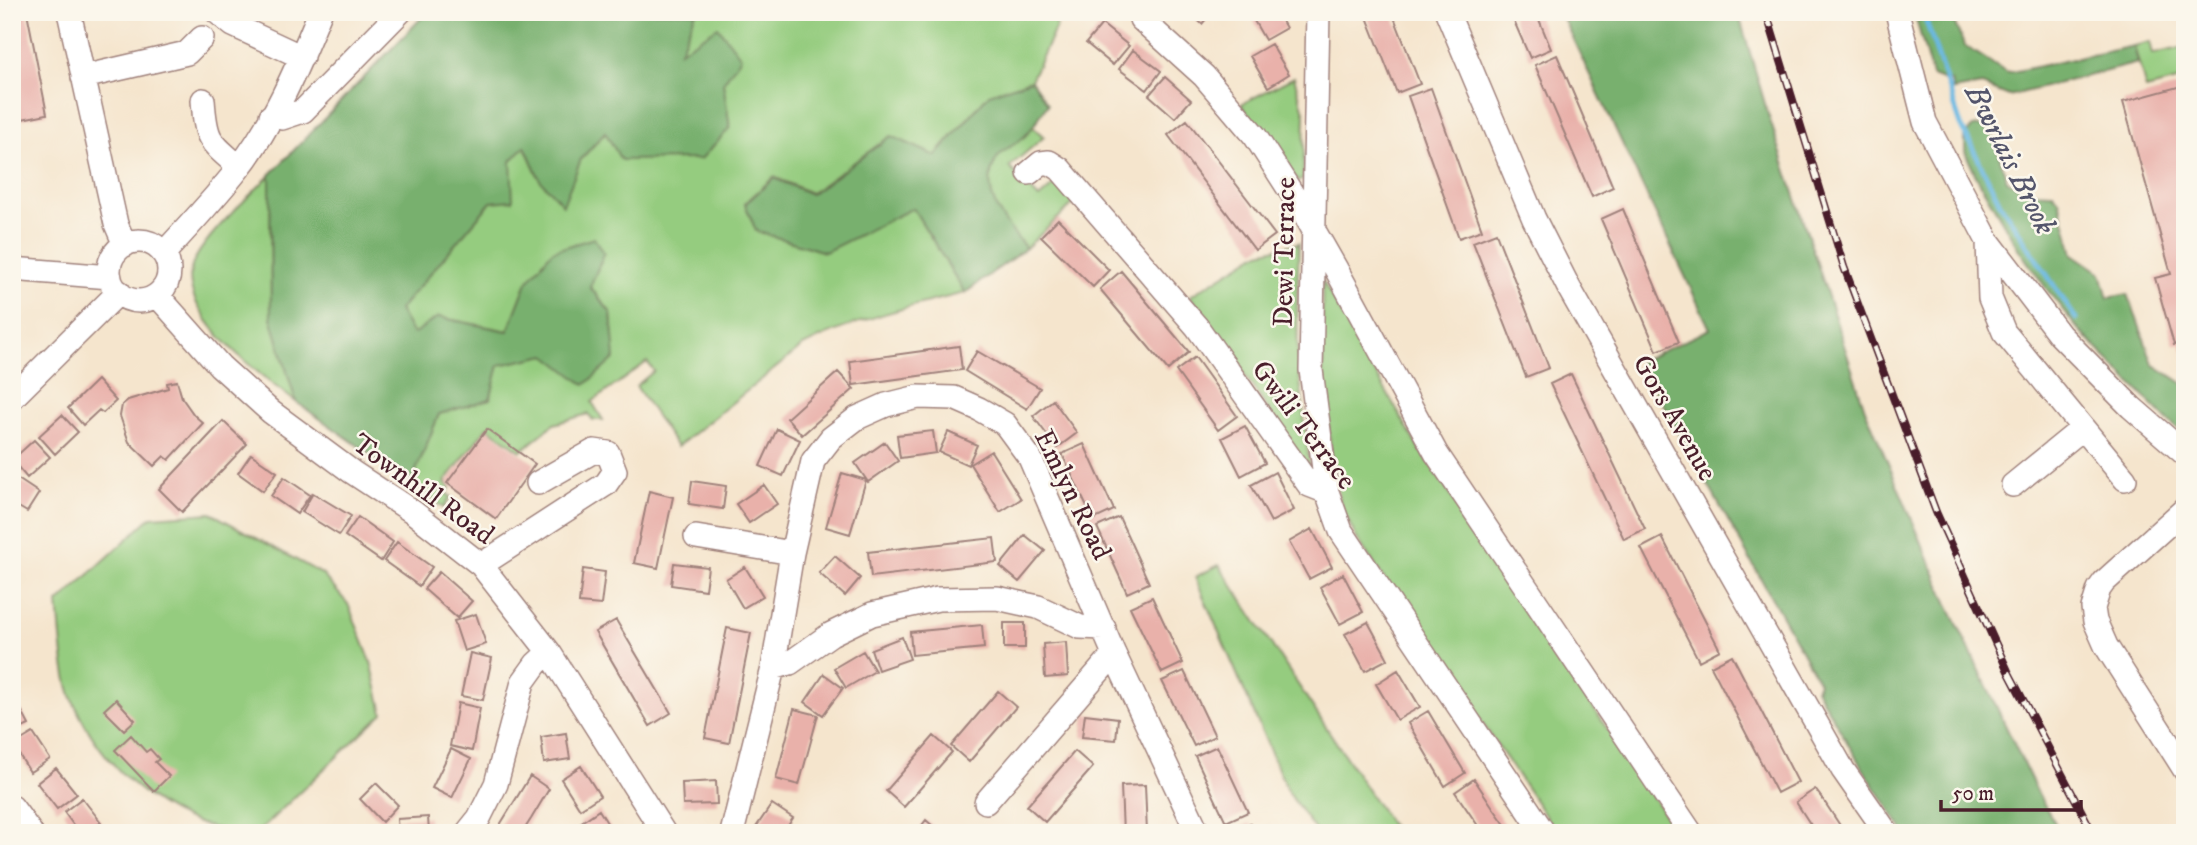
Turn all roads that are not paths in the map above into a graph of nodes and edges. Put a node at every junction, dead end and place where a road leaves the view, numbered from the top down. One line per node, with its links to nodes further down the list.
1 (69, 12): 11 (street)
2 (217, 12): 10 (street)
3 (320, 12): 10 (street)
4 (400, 12): 13 (street)
5 (1318, 12): 16 (street, Dewi Terrace)
6 (1447, 12): 48 (street, Gors Avenue)
7 (1897, 12): 17 (street)
8 (1141, 19): 16 (street)
9 (202, 38): 11 (street)
10 (302, 57): 13 (street)
11 (83, 77): 18 (street)
12 (203, 100): 14 (street)
13 (271, 116): 14 (street)
14 (239, 167): 19 (street)
15 (1029, 173): 29 (street, Gwili Terrace)
16 (1312, 228): 29 (street, Dewi Terrace); 47 (street)
17 (1988, 241): 24 (street); 25 (street)
18 (125, 245): 19 (street); 21 (street)
19 (164, 253): 22 (street)
20 (12, 269): 21 (street)
21 (115, 284): 22 (street); 23 (street)
22 (157, 295): 33 (street, Townhill Road)
23 (12, 398)
24 (2083, 428): 26 (street); 28 (street)
25 (2185, 454)
26 (2125, 479)
27 (538, 483): 33 (street)
28 (2013, 485)
29 (1327, 492): 46 (street, Gwili Terrace)
30 (2185, 509): 38 (street)
31 (696, 537): 32 (street)
32 (792, 553): 34 (street, Emlyn Road); 37 (street, Emlyn Road)
33 (481, 565): 35 (street, Townhill Road)
34 (1104, 628): 36 (street, Emlyn Road); 37 (street)
35 (549, 652): 42 (street); 43 (street, Townhill Road)
36 (1114, 654): 39 (street); 45 (street, Emlyn Road)
37 (773, 668): 44 (street, Emlyn Road)
38 (2185, 770)
39 (986, 802)
40 (12, 807): 41 (street)
41 (31, 833)
42 (467, 833)
43 (664, 833)
44 (732, 833)
45 (1198, 833)
46 (1544, 833)
47 (1691, 833)
48 (1887, 833)

